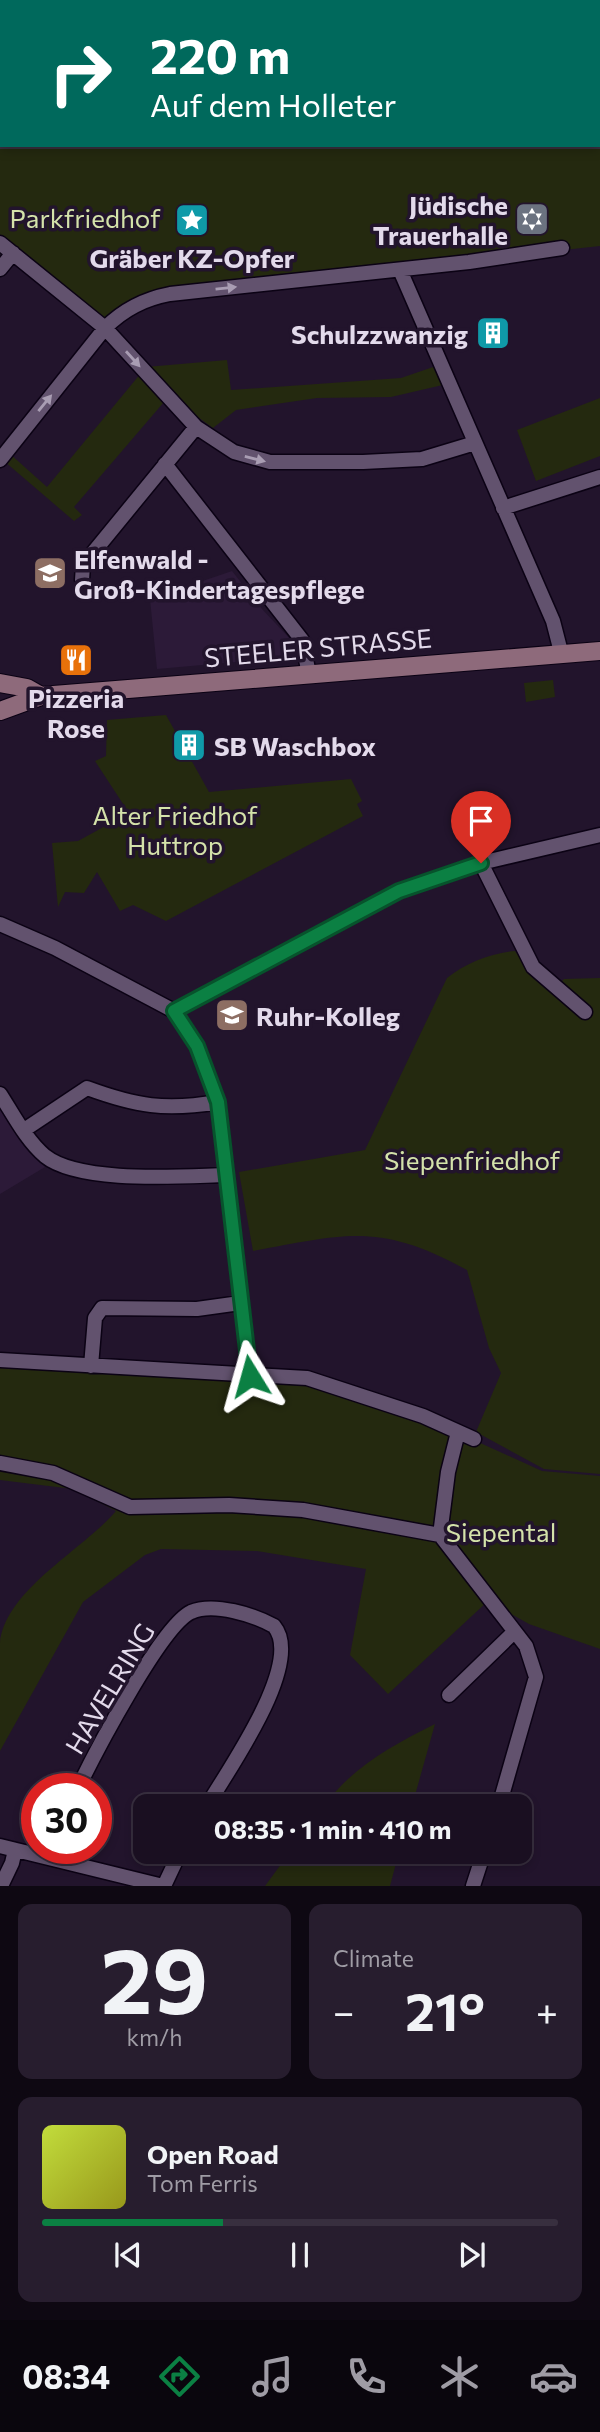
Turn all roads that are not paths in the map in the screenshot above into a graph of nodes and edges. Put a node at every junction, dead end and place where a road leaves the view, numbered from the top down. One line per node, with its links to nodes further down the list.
1 (0, 243): 3 (street)
2 (562, 248): 5 (street)
3 (13, 253): 4 (street); 6 (street)
4 (0, 269)
5 (400, 270): 6 (street, one-way to 5); 8 (street)
6 (105, 328): 7 (street, one-way to 7); 9 (street, one-way to 6)
7 (196, 427): 8 (street, one-way to 8); 10 (street)
8 (475, 443): 12 (street)
9 (0, 460)
10 (165, 464): 13 (street); 16 (street)
11 (600, 477): 12 (street)
12 (503, 508): 15 (street)
13 (82, 580)
14 (600, 651): 15 (main road, STEELER STRASSE)
15 (561, 652): 16 (main road, STEELER STRASSE)
16 (309, 674): 18 (main road, STEELER STRASSE)
17 (0, 683): 18 (main road, STEELER STRASSE)
18 (41, 696): 19 (main road, STEELER STRASSE)
19 (0, 711)
20 (600, 835): 21 (street)
21 (481, 863): 23 (street); 24 (street)
22 (0, 924): 23 (street)
23 (174, 1011): 26 (street)
24 (585, 1012)
25 (0, 1094): 27 (street)
26 (218, 1102): 27 (street); 28 (street)
27 (24, 1130): 28 (street)
28 (226, 1175): 29 (street)
29 (240, 1303): 31 (street); 32 (street)
30 (0, 1360): 31 (street)
31 (91, 1366): 32 (street)
32 (250, 1376): 33 (street)
33 (458, 1432): 34 (street); 36 (street)
34 (474, 1439)
35 (0, 1463): 36 (street)
36 (440, 1535): 37 (street)
37 (514, 1632): 38 (street); 41 (street)
38 (449, 1695)
39 (86, 1773): 40 (street, HAVELRING)
40 (214, 1794)
41 (502, 1794)
42 (0, 1846): 43 (street)
43 (15, 1850): 44 (street); 49 (street)
44 (21, 1851)
45 (86, 1864): 48 (street)
46 (172, 1864): 48 (street)
47 (480, 1864): 50 (street)
48 (157, 1885)
49 (1, 1886)
50 (473, 1886)

